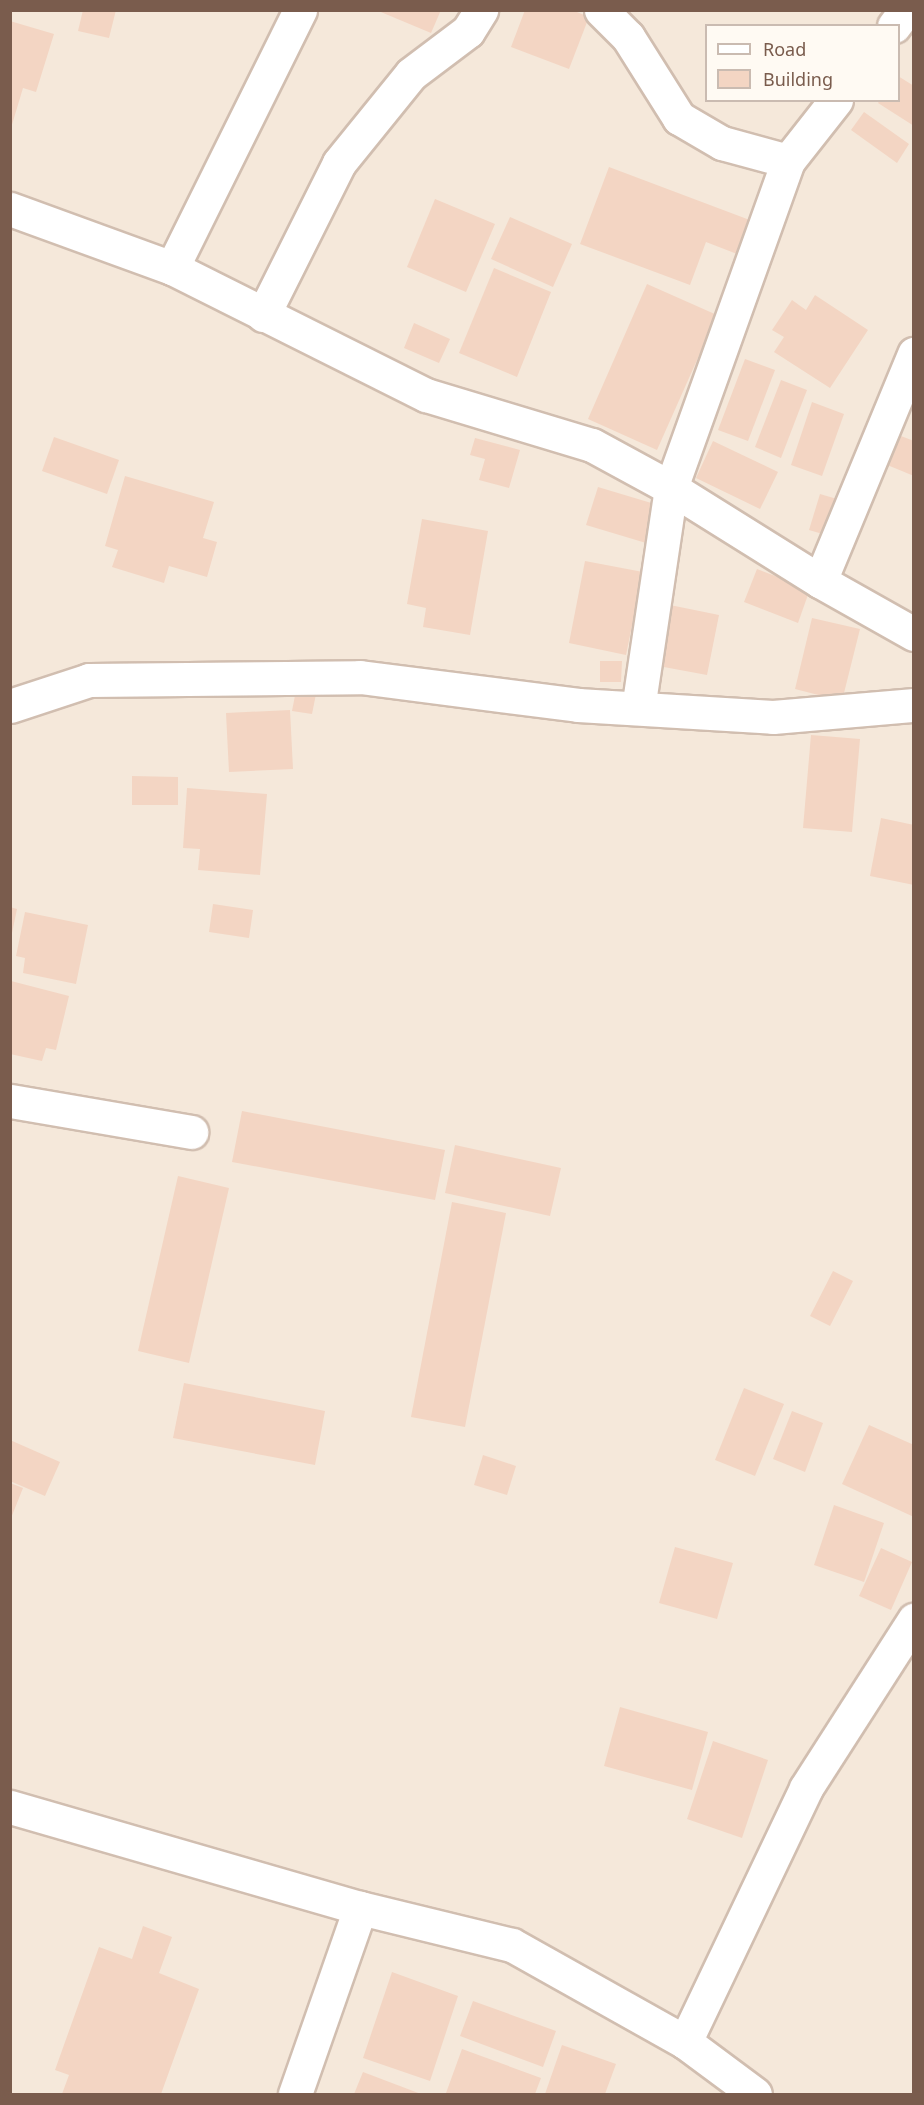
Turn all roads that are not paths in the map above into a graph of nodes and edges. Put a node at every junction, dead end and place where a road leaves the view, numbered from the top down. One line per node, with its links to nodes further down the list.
1 (300, 10): 9 (street)
2 (481, 10): 10 (street)
3 (601, 10): 7 (street)
4 (906, 10): 5 (street)
5 (896, 24)
6 (834, 102): 7 (street)
7 (788, 161): 12 (street)
8 (10, 209): 9 (street)
9 (172, 268): 10 (street)
10 (263, 315): 12 (street)
11 (914, 354): 13 (street)
12 (670, 488): 13 (street); 17 (street)
13 (820, 581): 14 (street)
14 (914, 634)
15 (914, 705): 17 (street)
16 (10, 706): 17 (street)
17 (638, 708)
18 (10, 1101): 19 (street)
19 (191, 1132)
20 (914, 1620): 23 (street)
21 (10, 1807): 22 (street)
22 (360, 1908): 23 (street); 24 (street)
23 (685, 2042): 25 (street)
24 (295, 2094)
25 (755, 2094)

